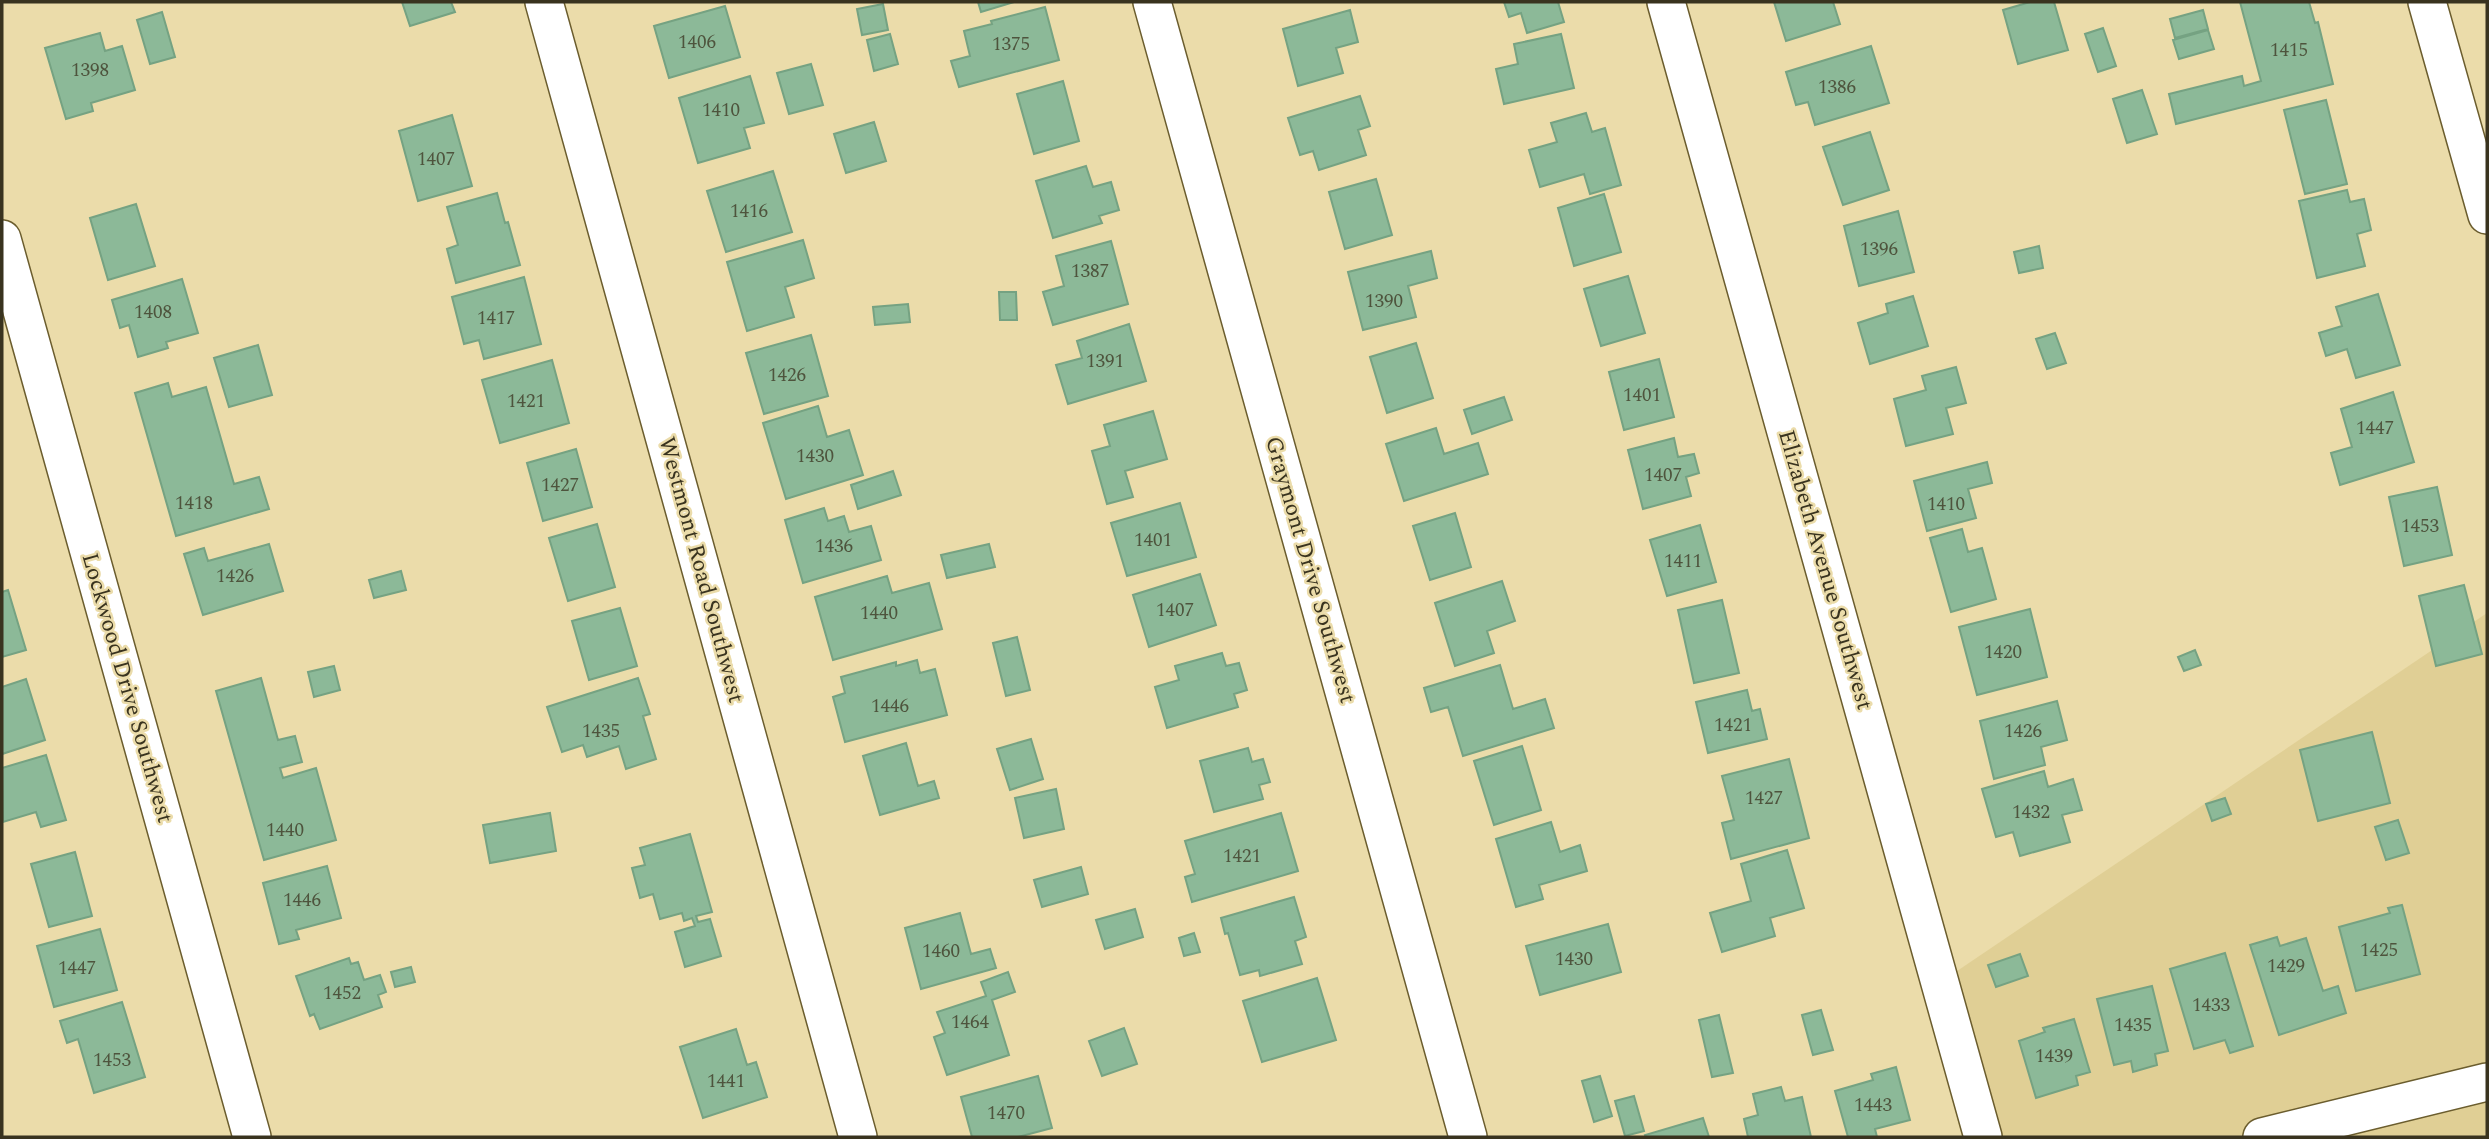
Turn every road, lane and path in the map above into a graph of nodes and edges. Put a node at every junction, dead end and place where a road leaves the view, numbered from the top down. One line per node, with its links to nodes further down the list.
1 (544, 2): 9 (street, Westmont Road Southwest)
2 (1152, 2): 10 (street, Graymont Drive Southwest)
3 (1667, 2): 11 (street, Elizabeth Avenue Southwest)
4 (2427, 2): 5 (street)
5 (2487, 215)
6 (2, 239): 8 (street, Lockwood Drive Southwest)
7 (2487, 1082): 12 (street)
8 (252, 1137)
9 (858, 1137)
10 (1468, 1137)
11 (1983, 1137)
12 (2262, 1137)

